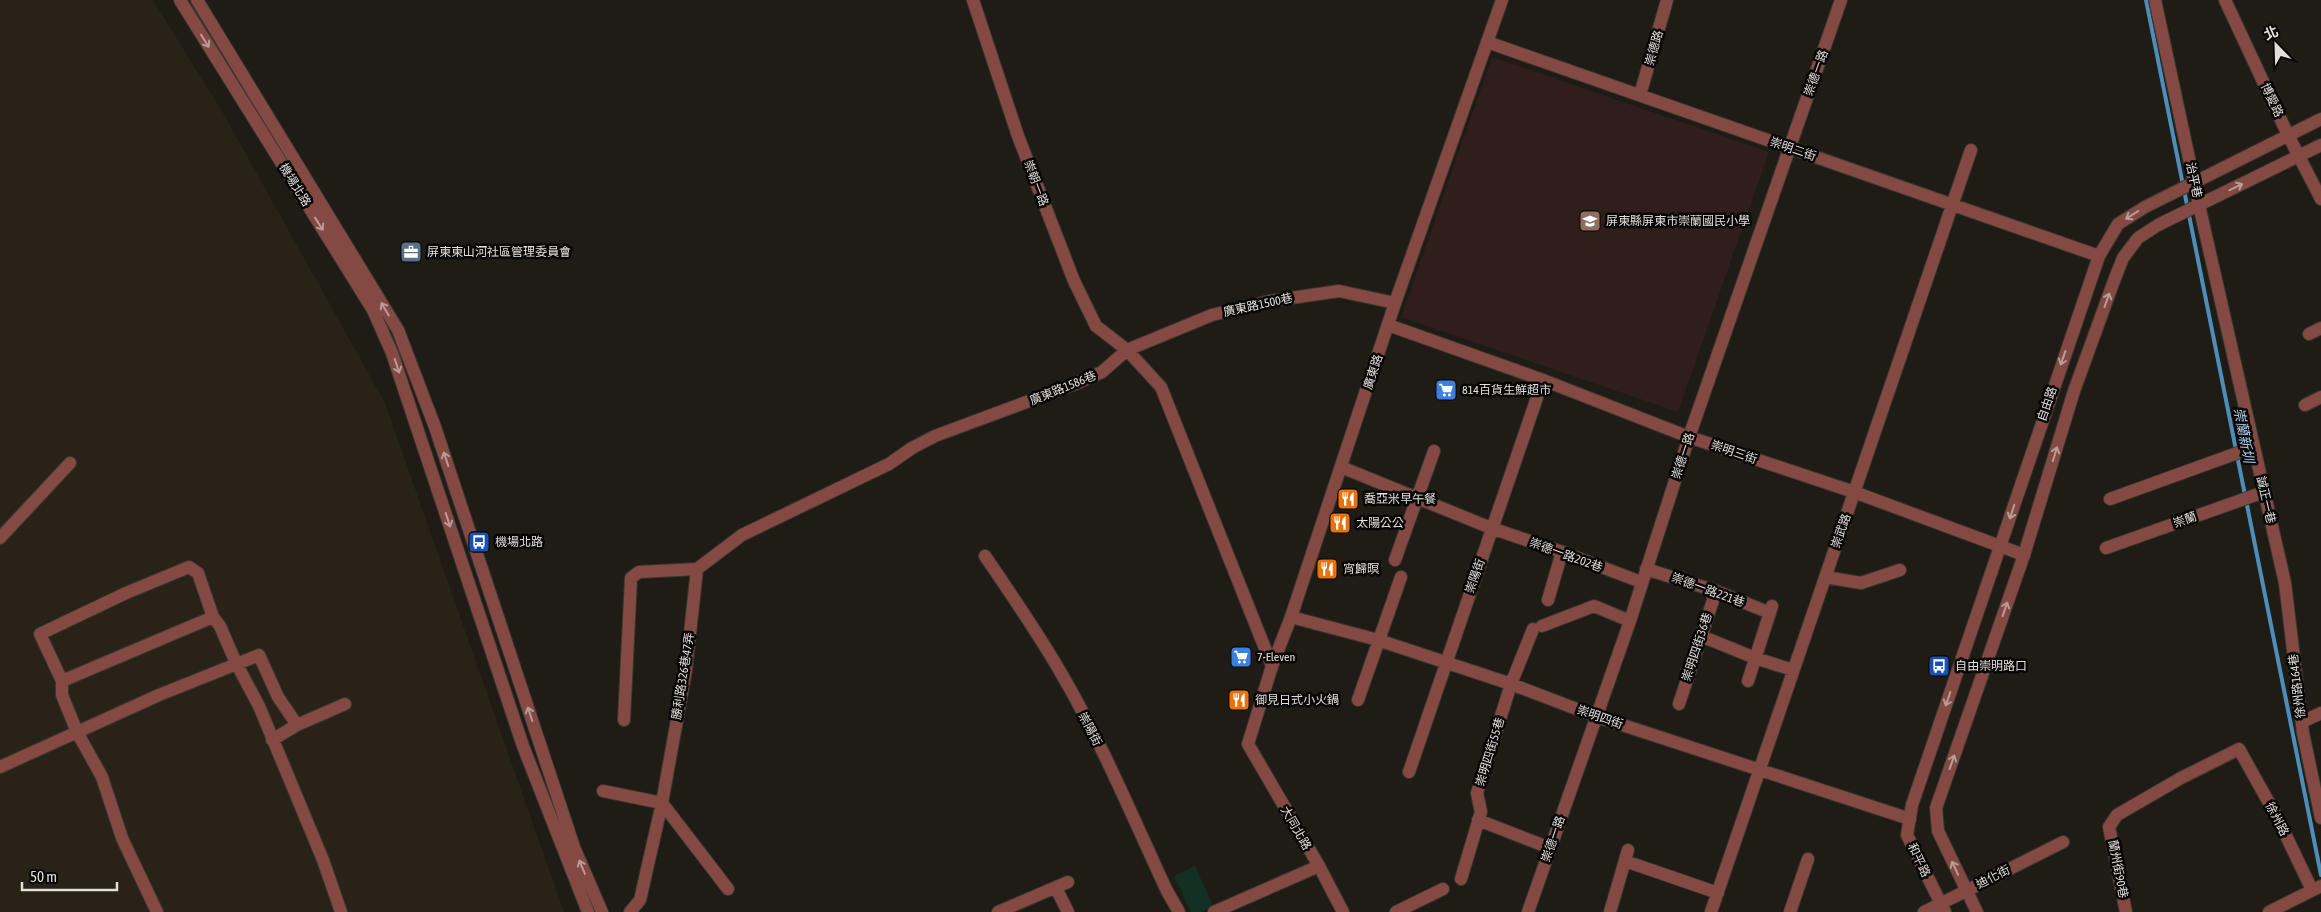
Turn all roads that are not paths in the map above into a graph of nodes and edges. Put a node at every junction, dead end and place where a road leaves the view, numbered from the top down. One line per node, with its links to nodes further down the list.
1 (180, 0): 104 (street, 機場北路, one-way to 104)
2 (197, 0): 105 (street, 機場北路, one-way to 2)
3 (973, 0): 24 (street, 崇朝一路)
4 (1502, 0): 9 (street, 廣東路)
5 (1667, 0): 10 (street, 崇德路)
6 (1841, 0): 14 (street, 崇德一路)
7 (2156, 0): 17 (street, 治平巷)
8 (2224, 0): 12 (street, 博愛路)
9 (1487, 42): 10 (street, 崇明二街); 22 (street, 廣東路)
10 (1640, 95): 14 (street, 崇明二街)
11 (2321, 119): 12 (street, 自由路)
12 (2288, 135): 16 (street, 博愛路); 17 (street, 自由路)
13 (2321, 144): 16 (street, 自由路)
14 (1789, 148): 19 (street, 崇明二街); 28 (street, 崇德一路)
15 (1971, 150): 19 (street, 崇武路)
16 (2298, 156): 18 (street, 博愛路); 20 (street, 自由路, one-way to 16)
17 (2191, 184): 20 (street, 治平巷); 21 (street, 自由路, one-way to 21)
18 (2321, 199)
19 (1952, 205): 21 (street, 崇明二街); 33 (street, 崇武路)
20 (2196, 207): 30 (street, 治平巷); 43 (street, 自由路, one-way to 20)
21 (2098, 256): 39 (street, 自由路, one-way to 39)
22 (1395, 304): 23 (street, 廣東路); 24 (street, 廣東路1500巷)
23 (1388, 325): 25 (street, 崇明三街); 32 (street, 廣東路)
24 (1127, 350): 46 (street, 廣東路1586巷); 62 (street)
25 (1543, 380): 28 (street, 崇明三街); 37 (street, 崇陽街)
26 (2321, 397): 27 (street)
27 (2305, 405)
28 (1689, 437): 33 (street, 崇明三街); 47 (street, 崇德一路)
29 (1434, 451): 35 (street)
30 (2242, 451): 34 (street, 誠正一巷); 36 (street)
31 (70, 463): 38 (street)
32 (1341, 467): 35 (street, 崇德一路202巷); 55 (street, 廣東路)
33 (1854, 492): 39 (street, 崇明三街); 50 (street, 崇武路)
34 (2264, 492): 40 (street, 崇蘭); 42 (street, 誠正一巷)
35 (1417, 499): 37 (street, 崇德一路202巷); 45 (street)
36 (2110, 499)
37 (1491, 528): 41 (street, 崇德一路202巷); 61 (street, 崇陽街)
38 (0, 538)
39 (2001, 546): 43 (street, 崇明三街); 86 (street, 自由路, one-way to 86)
40 (2106, 548)
41 (1562, 552): 51 (street, 崇德一路202巷); 53 (street)
42 (2278, 553): 75 (street, 徐州路164巷)
43 (2024, 555): 99 (street, 自由路, one-way to 43)
44 (985, 556): 109 (street, 崇陽街)
45 (1396, 560)
46 (697, 569): 74 (street); 85 (street, 勝利路326巷47弄)
47 (1646, 569): 51 (street, 崇德一路); 52 (street, 崇德一路221巷)
48 (1900, 570): 50 (street)
49 (1401, 577): 58 (street)
50 (1825, 577): 63 (street, 崇武路)
51 (1641, 582): 56 (street, 崇德一路)
52 (1716, 591): 57 (street, 崇明四街36巷); 59 (street, 崇德一路221巷)
53 (1548, 600)
54 (213, 617): 60 (street); 64 (street); 64 (street)
55 (1291, 617): 58 (street, 崇明四街); 62 (street, 廣東路)
56 (1630, 621): 66 (street, 崇明四街55巷); 73 (street, 崇德一路)
57 (1701, 636): 59 (street); 70 (street, 崇明四街36巷)
58 (1378, 640): 61 (street, 崇明四街); 68 (street)
59 (1755, 658): 63 (street); 65 (street)
60 (236, 663): 67 (street); 71 (street); 77 (street)
61 (1446, 664): 66 (street, 崇明四街); 82 (street, 崇陽街)
62 (1272, 666): 79 (street, 廣東路)
63 (1793, 670): 81 (street, 崇武路)
64 (62, 681): 77 (street)
65 (1748, 681)
66 (1511, 684): 73 (street, 崇明四街); 89 (street, 崇明四街55巷)
67 (278, 697): 71 (street); 76 (street)
68 (1358, 700)
69 (345, 704): 76 (street)
70 (1679, 704)
71 (259, 706): 78 (street)
72 (2321, 713): 75 (street)
73 (1595, 716): 81 (street, 崇明四街); 92 (street, 崇德一路)
74 (624, 720)
75 (2302, 722): 83 (street, 徐州路164巷)
76 (297, 725): 78 (street)
77 (78, 732): 80 (street); 102 (street)
78 (272, 740): 103 (street)
79 (1248, 744): 94 (street, 大同北路)
80 (0, 767)
81 (1760, 770): 88 (street, 崇明四街); 100 (street, 崇武路)
82 (1409, 772)
83 (2317, 776): 87 (street, 徐州路164巷)
84 (603, 791): 85 (street)
85 (662, 803): 97 (street); 106 (street, 勝利路326巷47弄)
86 (1912, 805): 88 (street, 和平路)
87 (2321, 818)
88 (1910, 819): 101 (street, 和平路)
89 (1478, 820): 92 (street); 95 (street, 崇明四街55巷)
90 (2109, 827): 96 (street, 徐州路); 119 (street, 蘭州街90巷)
91 (2063, 842): 99 (street, 迪化街)
92 (1550, 848): 113 (street, 崇德一路)
93 (1808, 859): 116 (street)
94 (1319, 866): 110 (street); 111 (street, 大同北路)
95 (1461, 878)
96 (2317, 888): 120 (street)
97 (728, 889)
98 (1443, 890): 112 (street)
99 (1966, 891): 101 (street, 迪化街); 118 (street)
100 (1718, 892): 114 (street); 115 (street, 崇武路)
101 (1943, 908): 117 (street, 迪化街)
102 (157, 912)
103 (341, 912)
104 (588, 912)
105 (602, 912)
106 (630, 912)
107 (998, 912): 108 (street)
108 (1068, 912)
109 (1179, 912)
110 (1214, 912)
111 (1343, 912)
112 (1396, 912)
113 (1528, 912)
114 (1610, 912)
115 (1711, 912)
116 (1790, 912)
117 (1924, 912)
118 (1976, 912)
119 (2126, 912)
120 (2269, 912)

